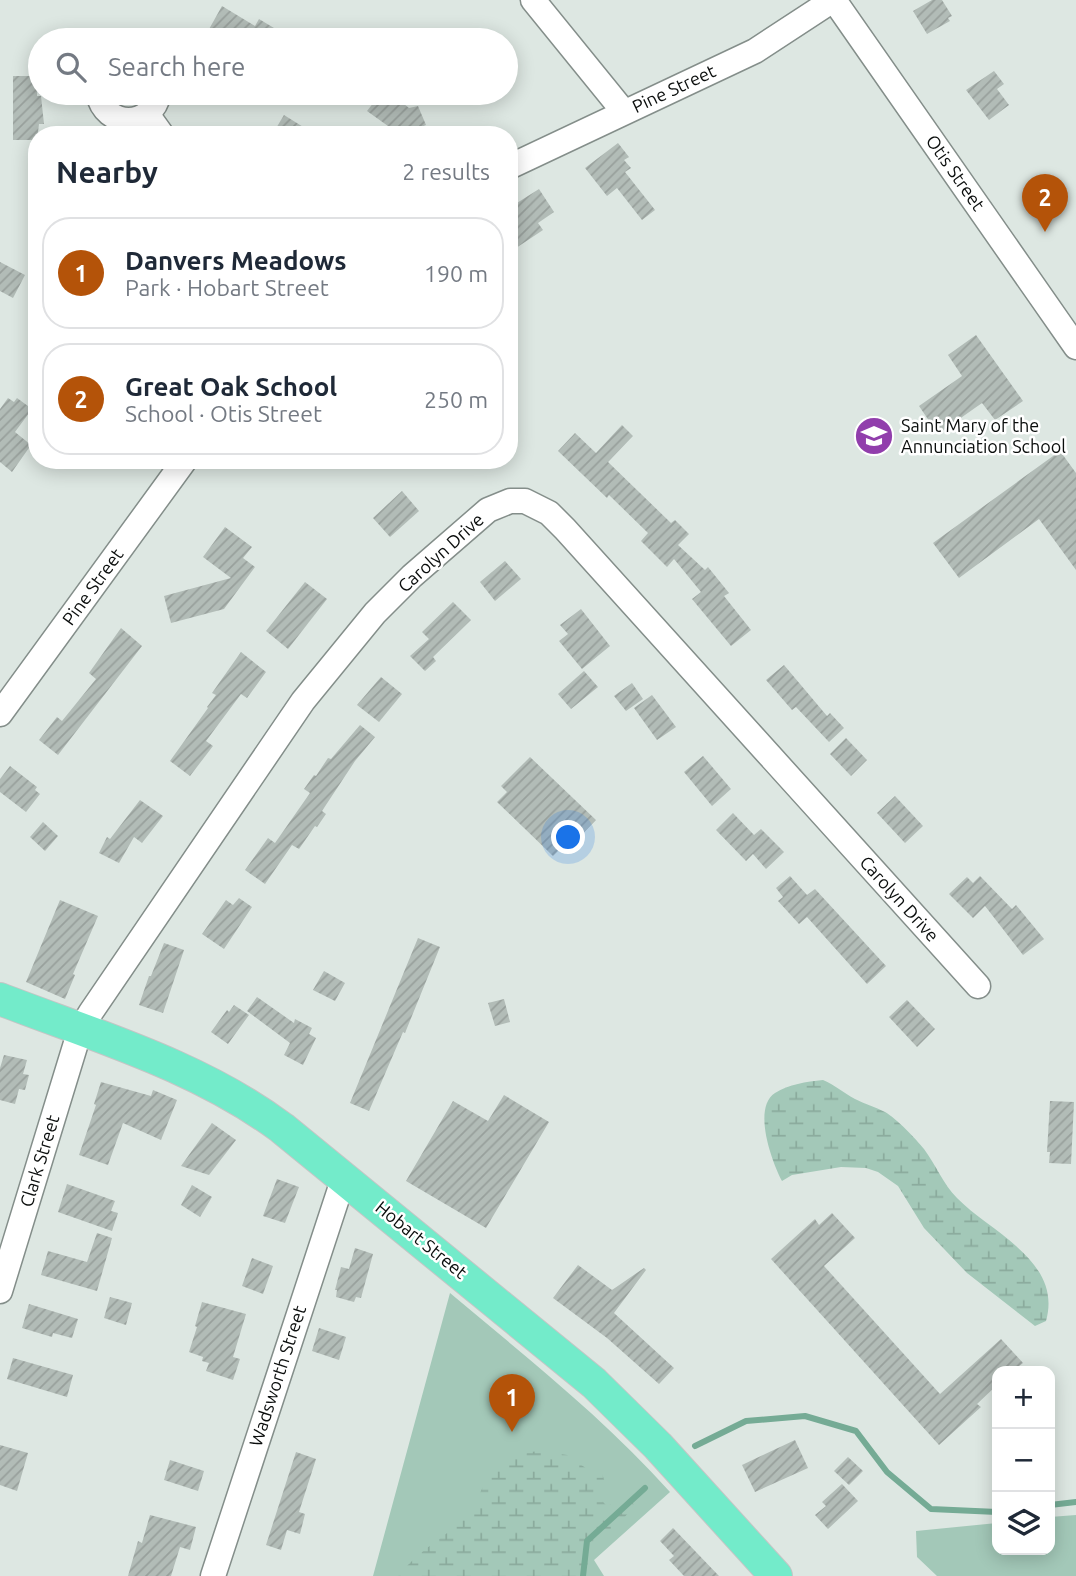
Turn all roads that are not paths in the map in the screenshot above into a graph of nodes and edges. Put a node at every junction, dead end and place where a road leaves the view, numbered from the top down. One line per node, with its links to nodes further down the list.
1 (533, 0): 5 (street)
2 (833, 0): 5 (street, Pine Street); 9 (street, Otis Street)
3 (103, 105): 6 (street)
4 (154, 105): 6 (street)
5 (624, 112): 8 (street, Pine Street)
6 (146, 114): 7 (street)
7 (155, 126)
8 (518, 163)
9 (1076, 347)
10 (178, 469): 11 (street, Pine Street)
11 (0, 714)
12 (978, 986): 14 (street, Carolyn Drive)
13 (0, 999): 14 (main road, Hobart Street)
14 (80, 1030): 15 (main road, Hobart Street); 16 (street, Clark Street)
15 (344, 1177): 17 (street, Wadsworth Street); 18 (main road, Hobart Street)
16 (0, 1291)
17 (214, 1576)
18 (776, 1576)

